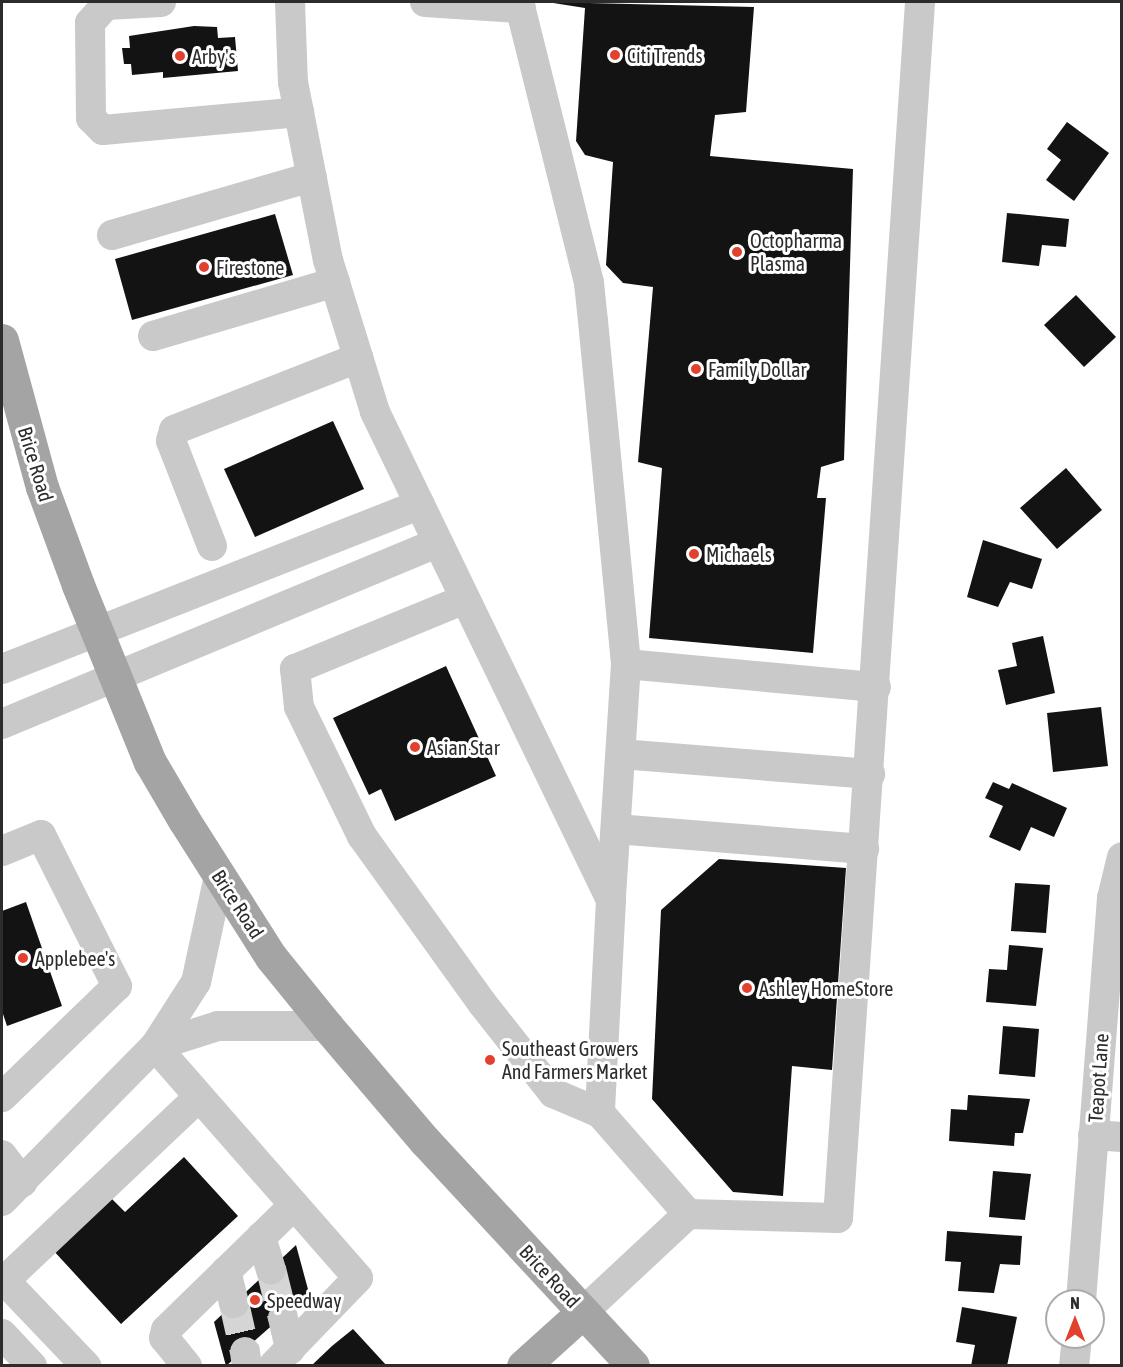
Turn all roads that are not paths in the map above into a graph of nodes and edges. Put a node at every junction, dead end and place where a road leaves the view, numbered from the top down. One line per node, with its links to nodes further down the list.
1 (161, 2): 6 (street)
2 (290, 2): 6 (street)
3 (425, 2): 5 (street)
4 (920, 2): 21 (street)
5 (520, 5): 18 (street)
6 (298, 112): 7 (street)
7 (312, 177): 8 (street); 9 (street)
8 (112, 235)
9 (335, 282): 10 (street); 12 (street)
10 (153, 336)
11 (2, 340): 17 (main road, Brice Road)
12 (358, 358): 13 (street); 15 (street)
13 (420, 504): 14 (street); 17 (street)
14 (437, 543): 16 (street); 20 (street)
15 (212, 546)
16 (465, 599): 30 (street); 35 (street)
17 (97, 633): 19 (street); 20 (main road, Brice Road)
18 (626, 664): 21 (street); 23 (street)
19 (2, 669)
20 (117, 681): 22 (street); 29 (main road, Brice Road)
21 (876, 687): 24 (street)
22 (2, 724)
23 (621, 754): 24 (street); 25 (street)
24 (870, 774): 26 (street)
25 (616, 829): 26 (street); 30 (street)
26 (864, 849): 40 (street)
27 (2, 851): 33 (street)
28 (1122, 857): 36 (street, Teapot Lane)
29 (219, 876): 31 (main road, Brice Road); 32 (street)
30 (611, 900): 35 (street)
31 (327, 1026): 32 (street); 47 (main road, Brice Road)
32 (154, 1046): 34 (street); 38 (street)
33 (2, 1097)
34 (199, 1097): 39 (street); 44 (street)
35 (600, 1113): 40 (street)
36 (1107, 1136): 45 (street, Teapot Lane)
37 (2, 1155): 38 (street)
38 (12, 1192)
39 (294, 1205): 41 (street); 51 (street)
40 (688, 1214): 47 (street)
41 (261, 1237): 42 (street); 43 (street)
42 (271, 1269)
43 (226, 1271): 46 (street); 54 (street)
44 (2, 1280): 53 (street)
45 (1083, 1289)
46 (234, 1303)
47 (583, 1312): 55 (main road, Brice Road); 56 (main road)
48 (283, 1318): 51 (street)
49 (2, 1334): 52 (street)
50 (1076, 1349): 57 (street)
51 (282, 1357)
52 (32, 1365)
53 (86, 1365)
54 (187, 1365)
55 (523, 1365)
56 (633, 1365)
57 (1074, 1365)

